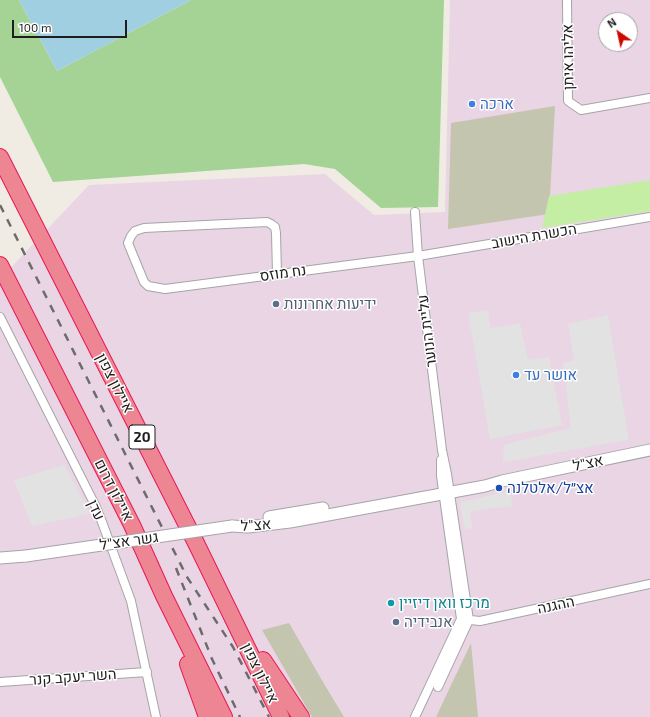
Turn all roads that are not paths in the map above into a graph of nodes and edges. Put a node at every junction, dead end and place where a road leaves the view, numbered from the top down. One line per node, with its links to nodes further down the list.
1 (567, 0): 2 (street, אליהו איתן)
2 (650, 98)
3 (0, 157): 13 (highway, איילון צפון / 20)
4 (415, 212): 6 (street, עליית הנוער)
5 (650, 217): 6 (street, הכשרת הישוב)
6 (418, 256): 8 (street, נח מוזס); 11 (street, עליית הנוער)
7 (0, 265): 16 (highway, איילון דרום)
8 (277, 274): 8 (street, נח מוזס)
9 (0, 318): 18 (street, עדן)
10 (650, 450): 11 (street, אצ"ל)
11 (446, 490): 12 (street, אצ"ל); 17 (street, עליית הנוער)
12 (232, 526): 14 (street, גשר אצ"ל, bridge)
13 (196, 543): 23 (highway, איילון צפון / 20); 24 (highway)
14 (0, 558)
15 (650, 584): 17 (street, ההגנה)
16 (164, 596): 21 (highway); 22 (highway, איילון דרום)
17 (465, 619): 25 (street)
18 (146, 672): 19 (street, השר יעקב קנר); 20 (street, עדן)
19 (0, 682)
20 (156, 717)
21 (207, 717)
22 (224, 717)
23 (281, 717)
24 (301, 717)
25 (415, 717)

